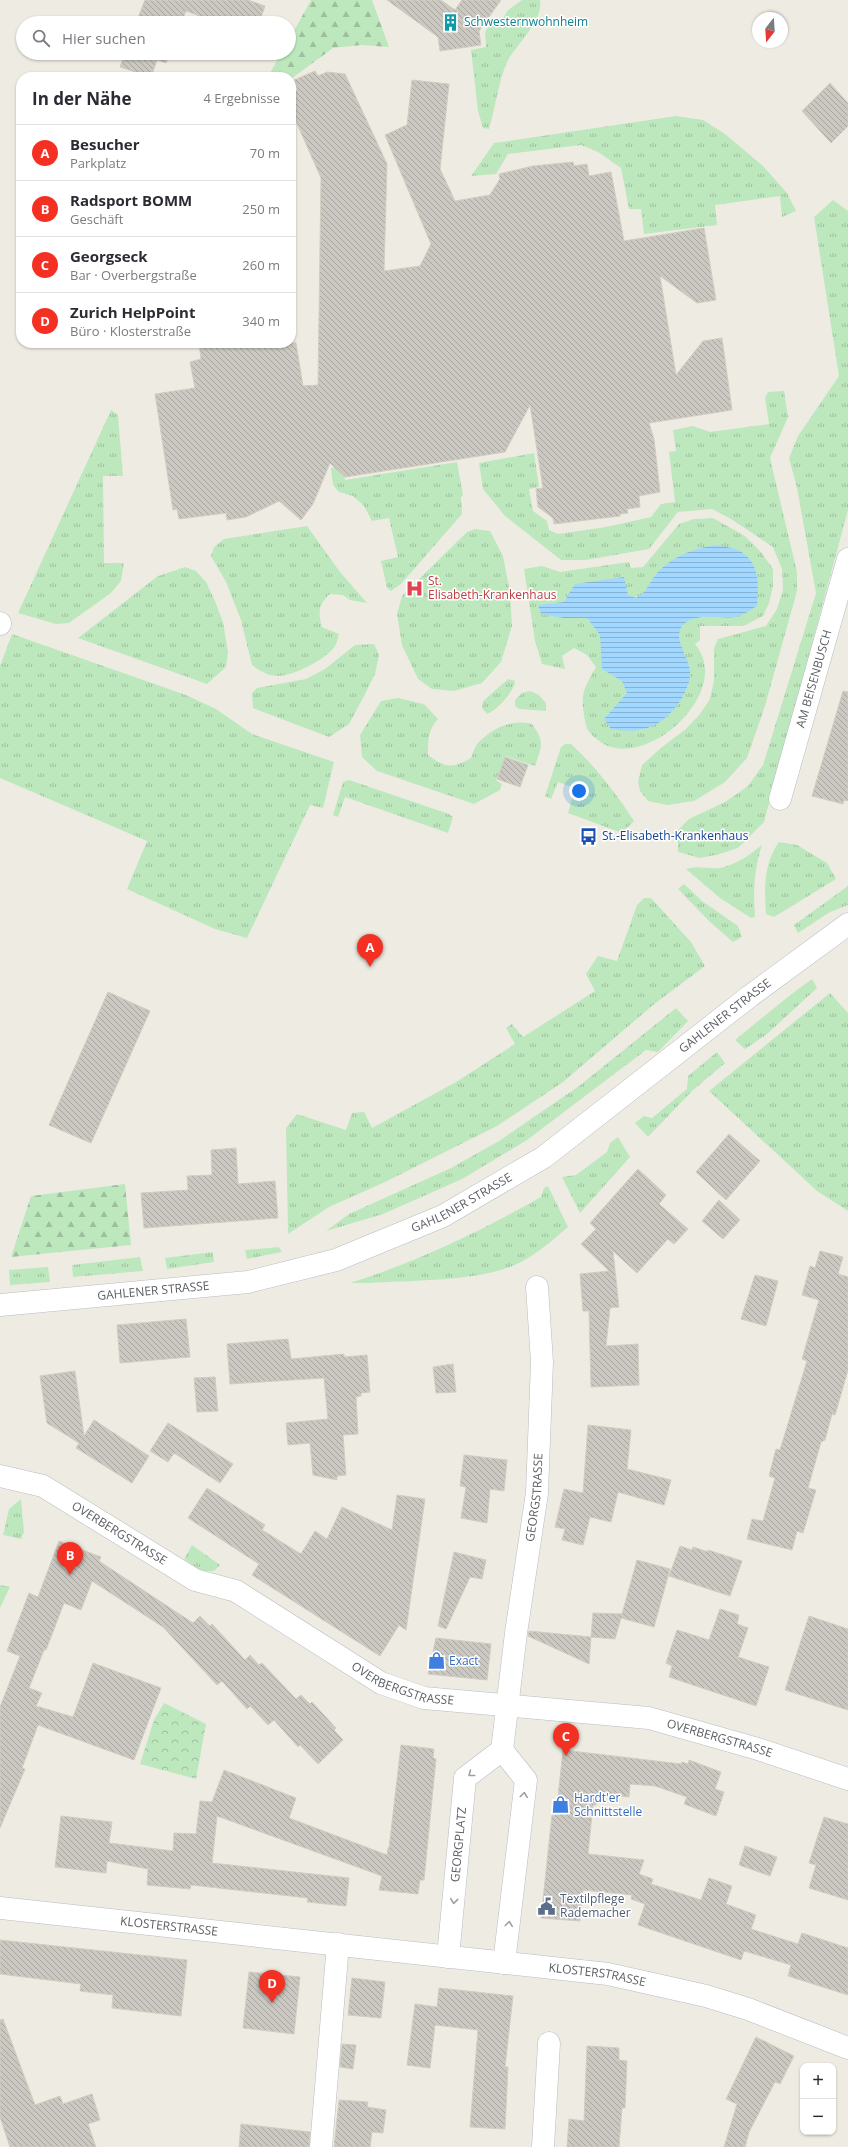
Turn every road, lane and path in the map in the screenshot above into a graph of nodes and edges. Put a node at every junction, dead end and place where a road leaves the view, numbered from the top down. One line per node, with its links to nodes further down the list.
1 (848, 559): 2 (street, AM BEISENBUSCH)
2 (780, 799)
3 (848, 924): 5 (street, GAHLENER STRASSE)
4 (537, 1287): 7 (street, GEORGSTRASSE)
5 (0, 1305)
6 (0, 1476): 7 (street, OVERBERGSTRASSE)
7 (508, 1706): 8 (street); 9 (street, OVERBERGSTRASSE)
8 (502, 1750): 12 (street, GEORGPLATZ, one-way to 12); 13 (street, one-way to 8)
9 (848, 1779)
10 (0, 1908): 11 (street, KLOSTERSTRASSE)
11 (338, 1944): 12 (street, KLOSTERSTRASSE); 16 (street)
12 (448, 1957): 13 (street, KLOSTERSTRASSE)
13 (504, 1963): 15 (street, KLOSTERSTRASSE)
14 (549, 2043): 17 (street)
15 (848, 2048)
16 (321, 2147)
17 (543, 2147)

